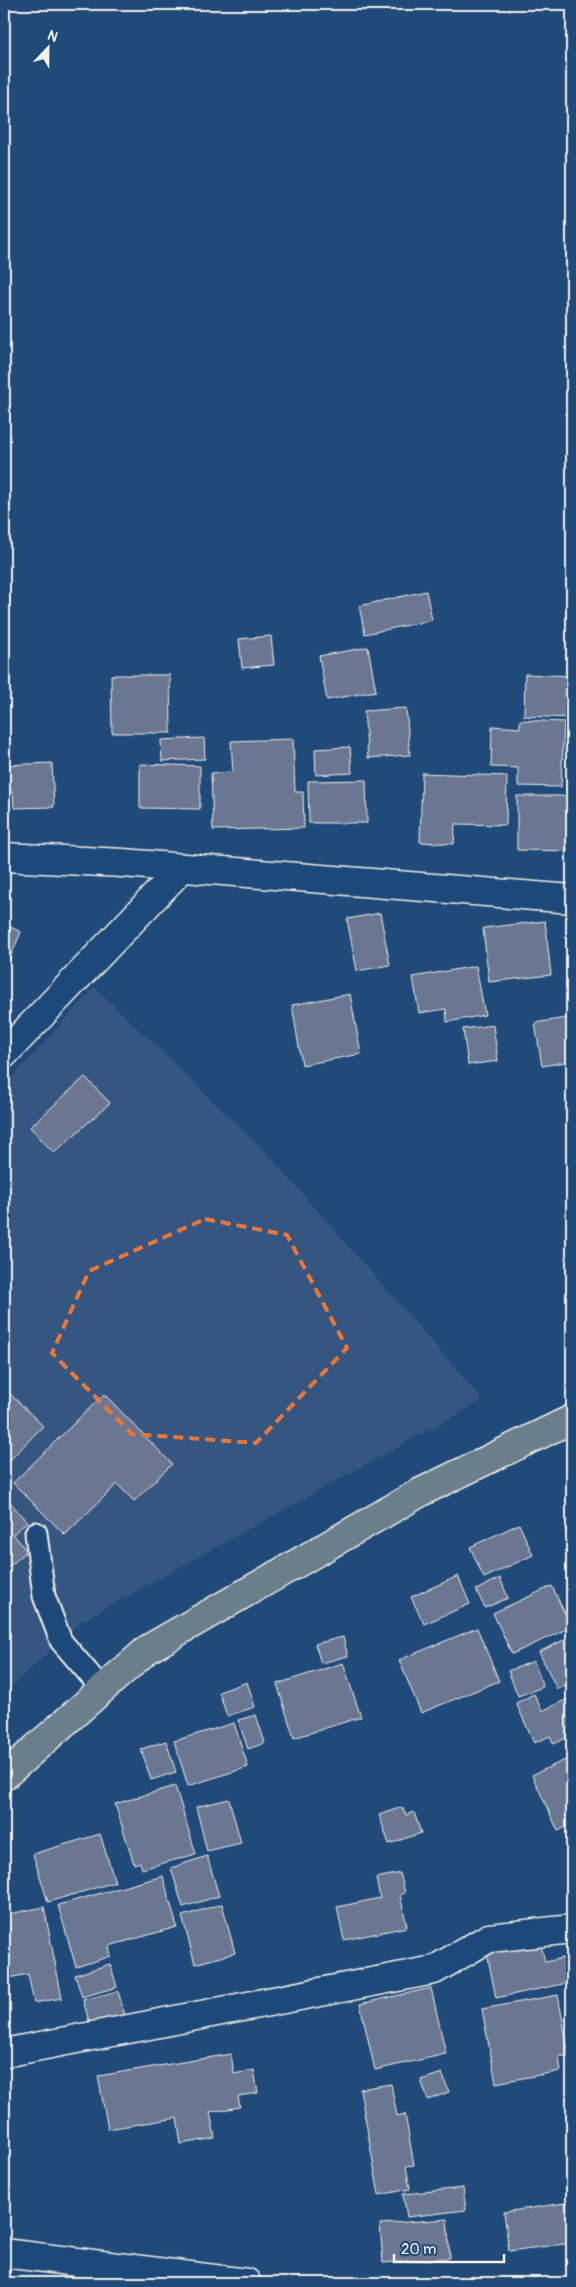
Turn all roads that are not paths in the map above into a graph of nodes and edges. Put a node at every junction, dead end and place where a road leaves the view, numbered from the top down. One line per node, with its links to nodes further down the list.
1 (4, 857): 2 (street)
2 (182, 868): 3 (street); 4 (street)
3 (572, 899)
4 (4, 1054)
5 (572, 1420): 7 (highway)
6 (36, 1534): 7 (lane)
7 (102, 1689): 8 (highway)
8 (4, 1776)
9 (572, 1929): 10 (street)
10 (4, 2053)
11 (4, 2254): 12 (street)
12 (247, 2283)

